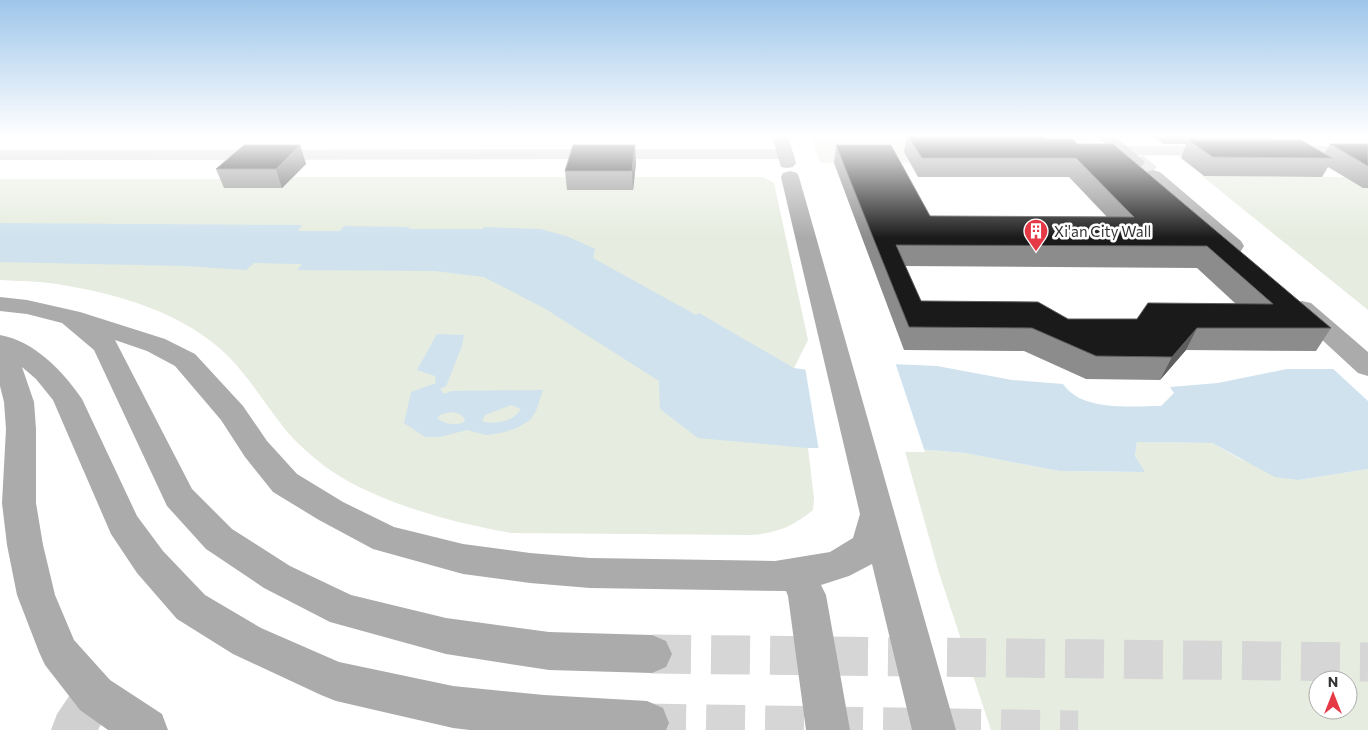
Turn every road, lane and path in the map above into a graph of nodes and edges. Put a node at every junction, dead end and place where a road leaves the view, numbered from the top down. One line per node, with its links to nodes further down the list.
1 (788, 170): 9 (main road)
2 (1146, 170): 3 (main road)
3 (1252, 263)
4 (1287, 294): 8 (main road)
5 (0, 304): 6 (main road)
6 (70, 316): 10 (main road); 11 (main road)
7 (1, 343): 12 (main road); 13 (main road)
8 (1367, 366)
9 (878, 512): 10 (main road); 17 (main road)
10 (796, 575): 16 (main road)
11 (652, 654)
12 (95, 695): 14 (street); 15 (main road)
13 (647, 723)
14 (73, 730)
15 (146, 730)
16 (828, 730)
17 (934, 730)

